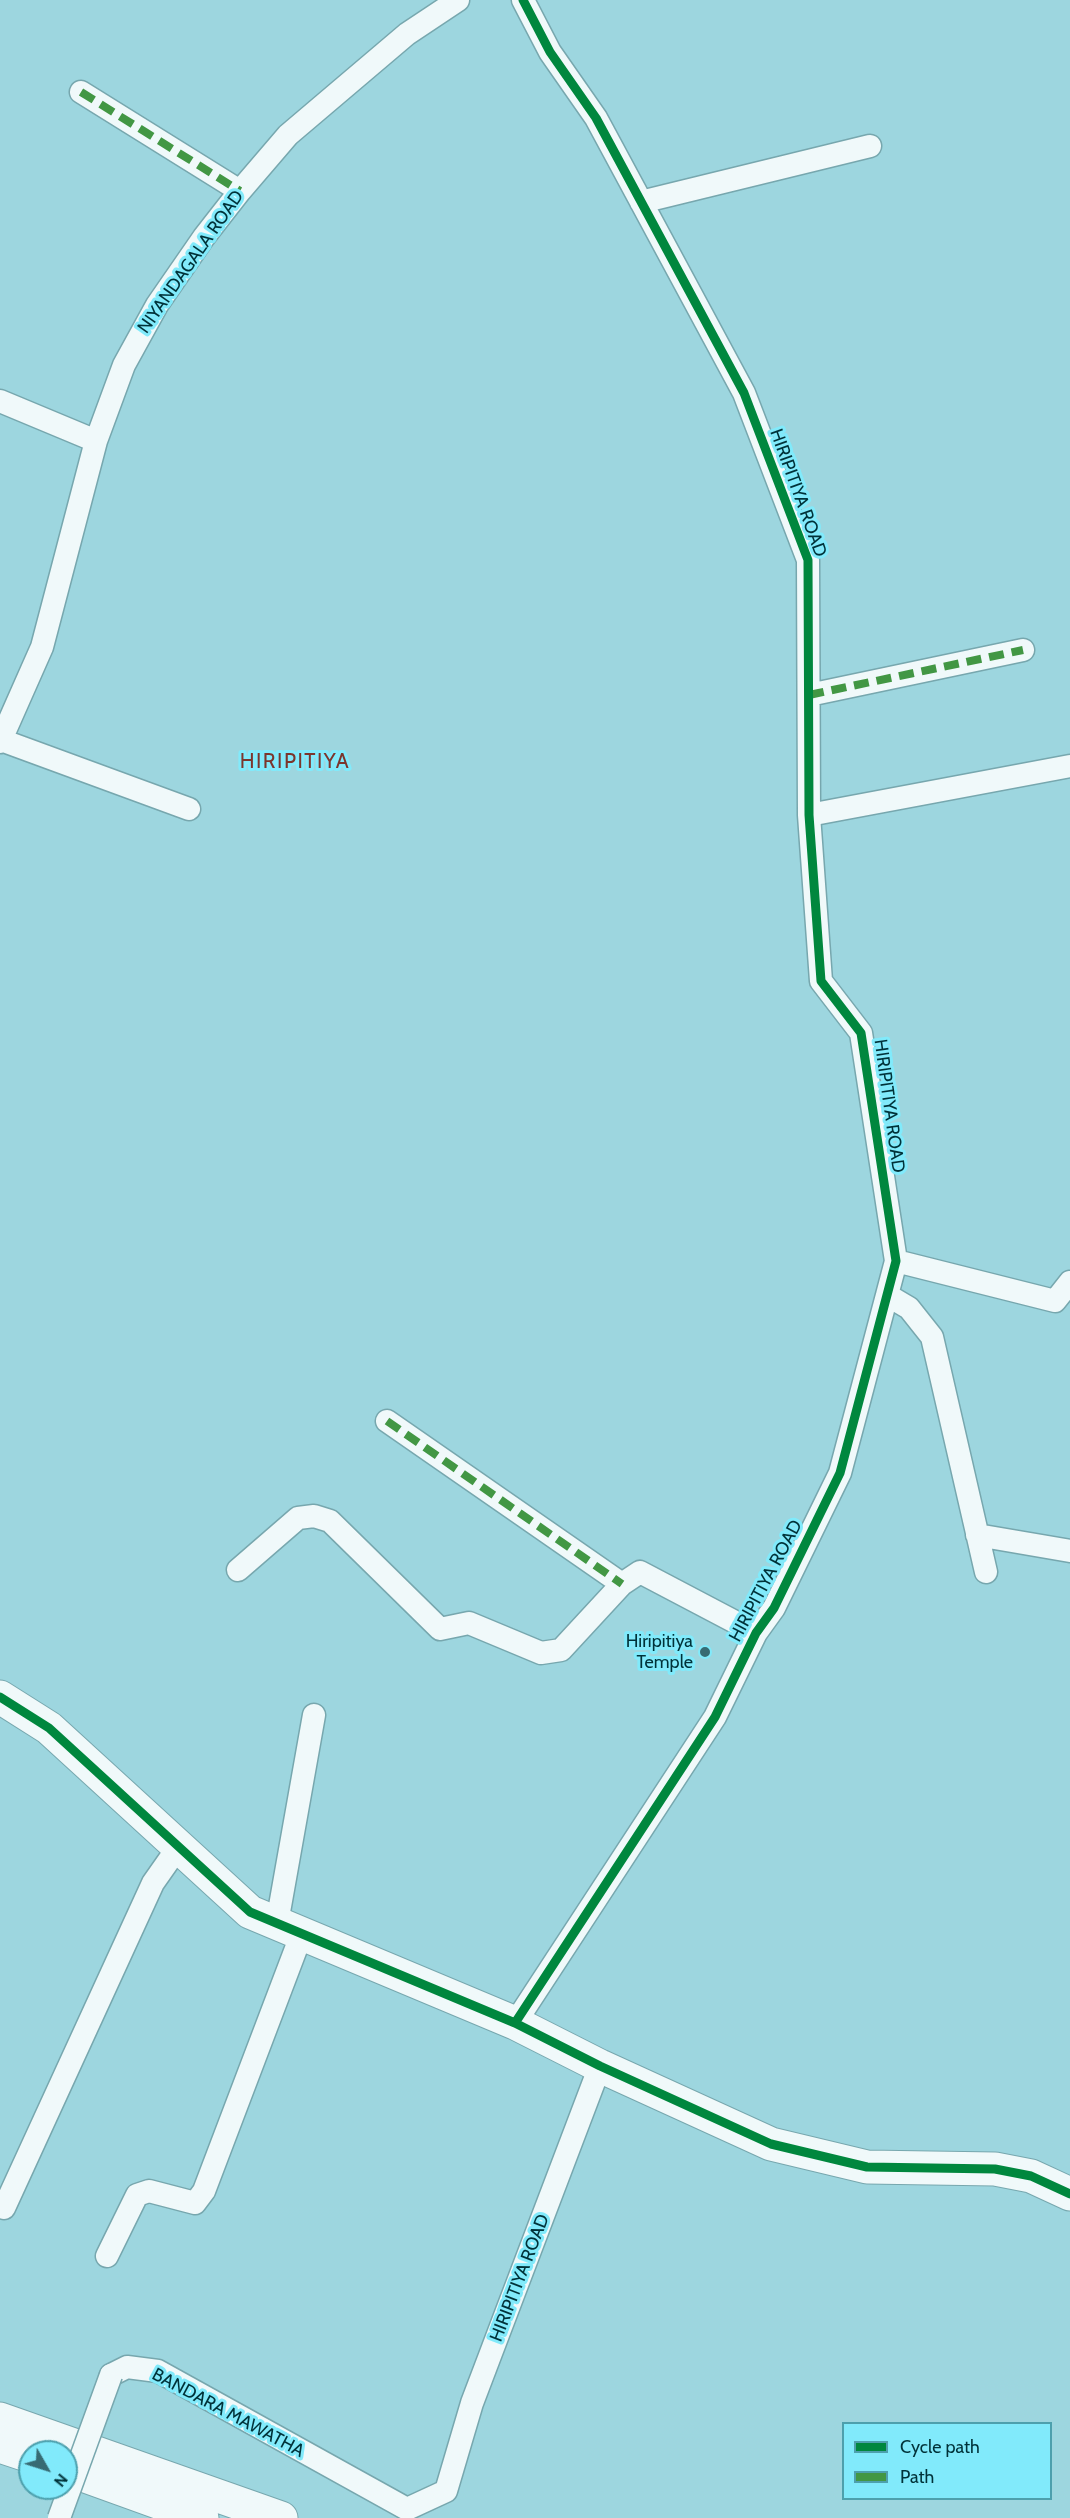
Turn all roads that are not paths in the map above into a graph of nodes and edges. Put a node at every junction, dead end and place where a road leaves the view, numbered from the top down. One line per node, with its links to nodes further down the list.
1 (458, 0): 5 (street, NIYANDAGALA ROAD)
2 (523, 0): 6 (street, HIRIPITIYA ROAD)
3 (81, 92): 5 (street)
4 (870, 146): 6 (street)
5 (240, 191): 8 (street, NIYANDAGALA ROAD)
6 (641, 202): 10 (street, HIRIPITIYA ROAD)
7 (0, 401): 8 (street)
8 (96, 441): 11 (street, NIYANDAGALA ROAD)
9 (1023, 650): 10 (street)
10 (809, 695): 14 (street, HIRIPITIYA ROAD)
11 (0, 741): 13 (street)
12 (1070, 766): 14 (street)
13 (189, 809)
14 (808, 815): 15 (street, HIRIPITIYA ROAD)
15 (896, 1261): 16 (street); 17 (street, HIRIPITIYA ROAD)
16 (1070, 1282)
17 (886, 1295): 19 (street); 24 (street, HIRIPITIYA ROAD)
18 (387, 1421): 23 (street)
19 (977, 1534): 20 (street); 22 (street)
20 (1070, 1551)
21 (238, 1570): 23 (street)
22 (986, 1572)
23 (622, 1584): 24 (street)
24 (756, 1633): 29 (street, HIRIPITIYA ROAD)
25 (0, 1697): 27 (main road)
26 (314, 1715): 28 (street)
27 (179, 1846): 28 (main road); 32 (street)
28 (290, 1928): 29 (main road); 33 (street)
29 (515, 2023): 30 (main road)
30 (600, 2066): 31 (main road); 38 (street, HIRIPITIYA ROAD)
31 (1070, 2194)
32 (4, 2208)
33 (107, 2256)
34 (0, 2419): 41 (main road)
35 (0, 2445): 36 (main road)
36 (18, 2452)
37 (78, 2473): 40 (main road)
38 (446, 2491): 39 (street, BANDARA MAWATHA, bridge)
39 (59, 2518)
40 (202, 2518)
41 (281, 2518)

